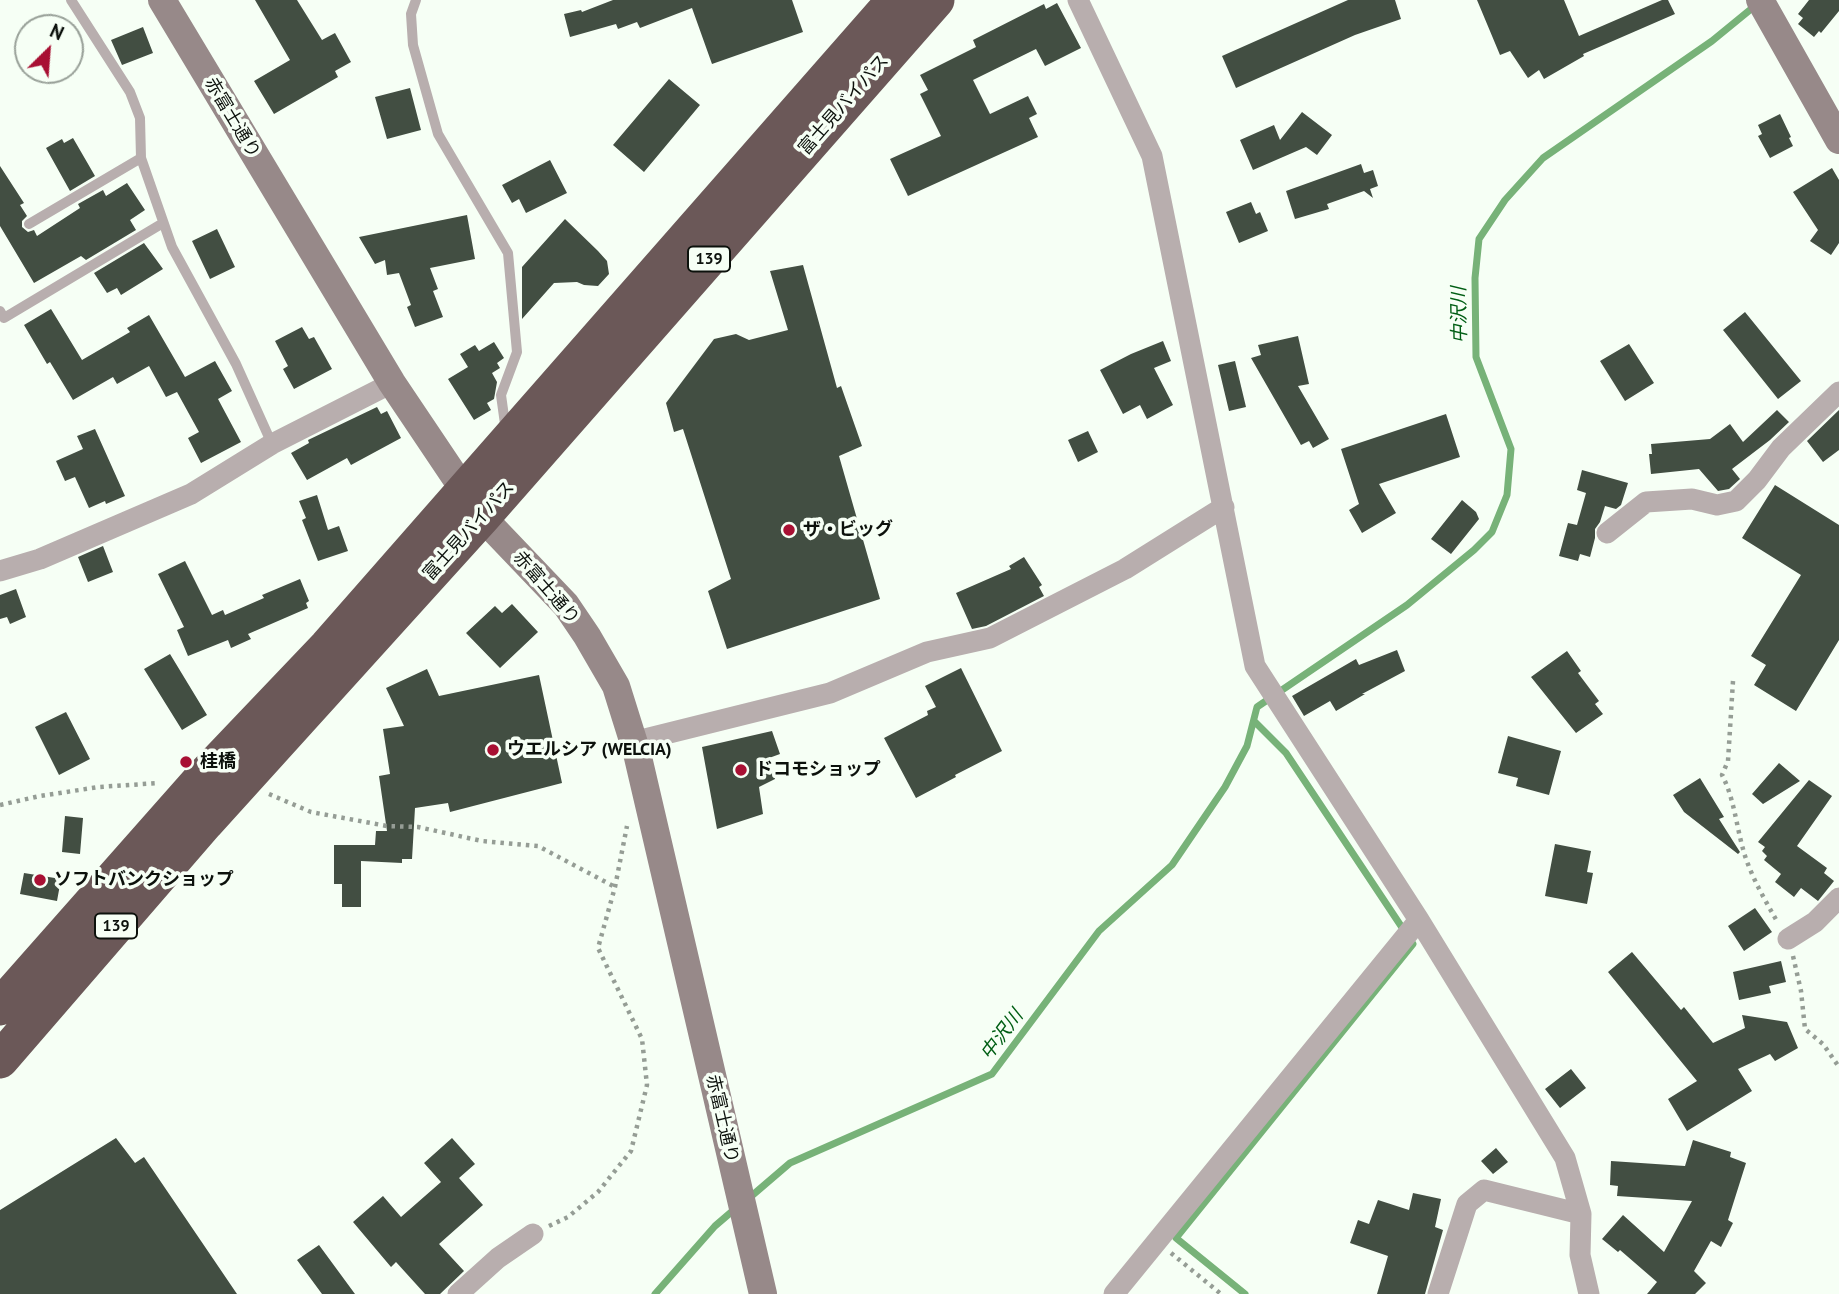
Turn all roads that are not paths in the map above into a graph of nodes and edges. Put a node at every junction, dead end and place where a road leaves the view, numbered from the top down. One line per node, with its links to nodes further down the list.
1 (71, 0): 9 (lane)
2 (162, 0): 13 (street, 赤富士通り)
3 (416, 0): 15 (lane)
4 (895, 0): 15 (highway, 富士見バイパス / 139)
5 (936, 0): 17 (highway, 富士見バイパス / 139)
6 (1078, 0): 18 (street)
7 (1760, 0): 8 (street)
8 (1839, 140)
9 (141, 158): 10 (lane); 11 (lane)
10 (163, 223): 12 (lane); 16 (lane)
11 (29, 225)
12 (0, 311)
13 (391, 383): 16 (street); 17 (street, 赤富士通り)
14 (1839, 392): 19 (street)
15 (508, 441): 17 (highway, 富士見バイパス / 139)
16 (272, 444): 20 (street)
17 (473, 503): 21 (street, 赤富士通り); 22 (highway, 富士見バイパス / 139)
18 (1224, 507): 21 (street); 24 (street)
19 (1607, 533)
20 (0, 571)
21 (633, 742): 31 (street, 赤富士通り)
22 (219, 784): 26 (highway, 富士見バイパス / 139); 27 (highway, 富士見バイパス / 139)
23 (1839, 898): 25 (street)
24 (1419, 920): 28 (street); 32 (street)
25 (1788, 939)
26 (0, 1007)
27 (0, 1060)
28 (1580, 1214): 33 (street); 34 (street)
29 (533, 1234): 30 (street)
30 (458, 1294)
31 (763, 1294)
32 (1114, 1294)
33 (1438, 1294)
34 (1589, 1294)

